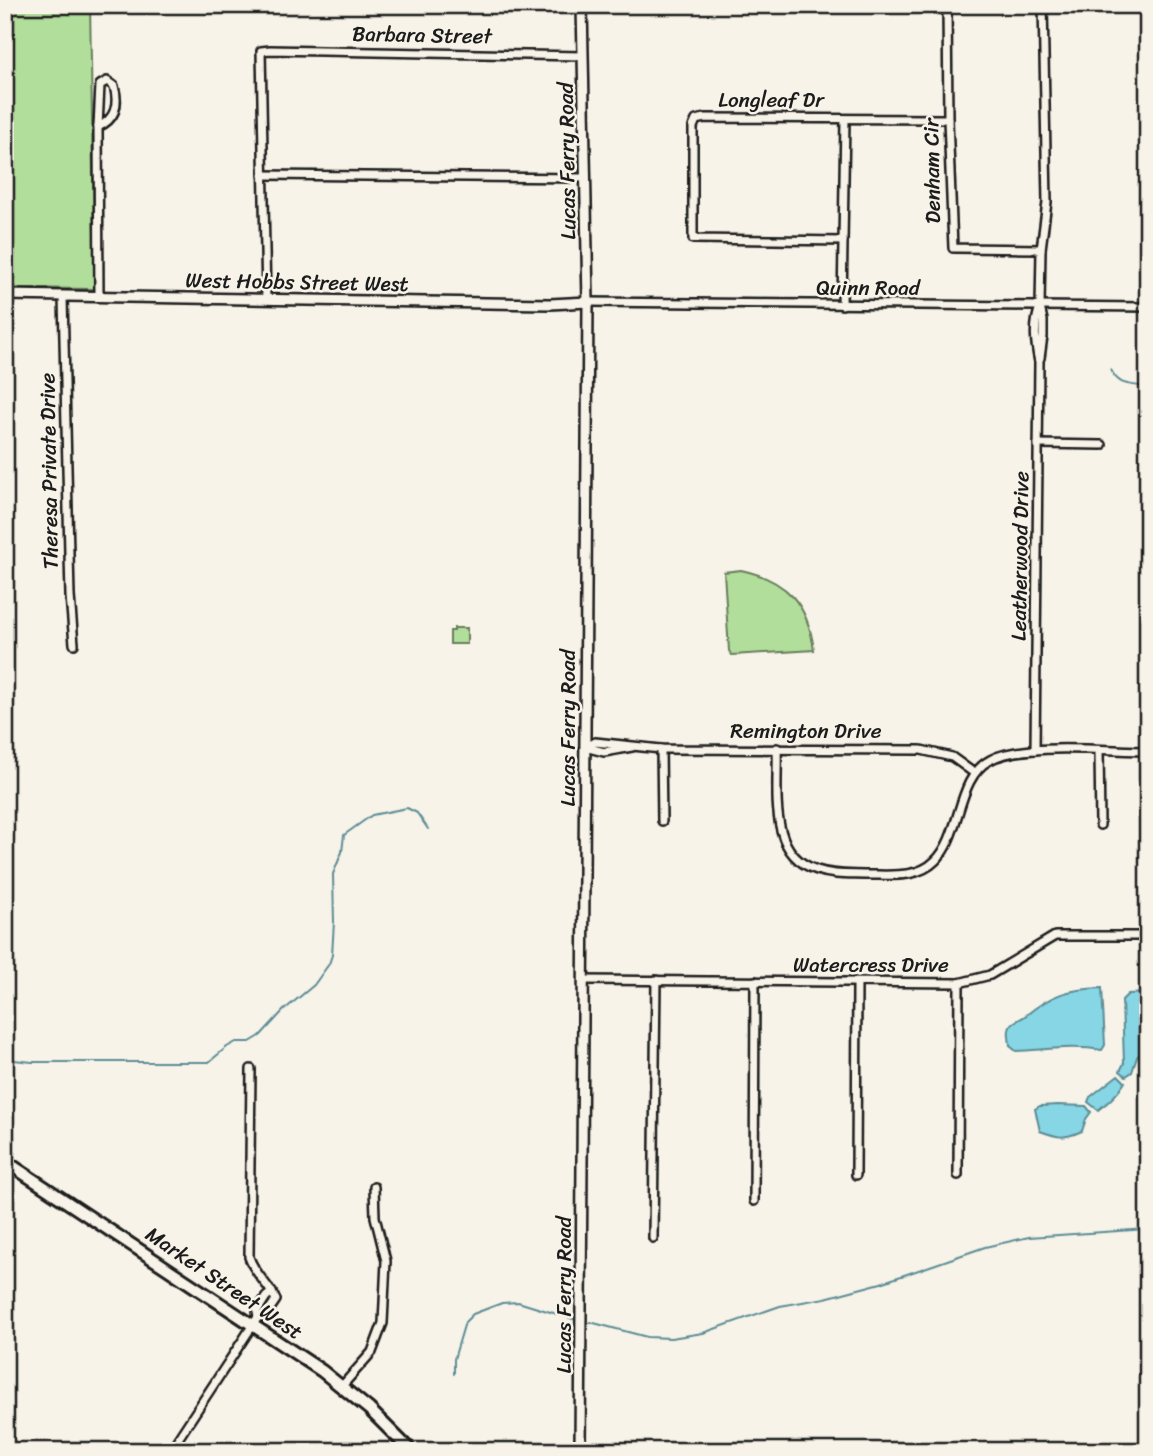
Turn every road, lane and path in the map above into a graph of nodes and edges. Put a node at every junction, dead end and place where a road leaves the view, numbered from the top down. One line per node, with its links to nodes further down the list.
1 (582, 5): 4 (street, Lucas Ferry Road)
2 (947, 5): 6 (street, Denham Cir)
3 (1043, 5): 11 (street)
4 (583, 56): 8 (street, Barbara Street); 9 (street, Lucas Ferry Road)
5 (845, 118): 6 (street, Longleaf Dr); 10 (street); 10 (street, Longleaf Dr)
6 (948, 119): 11 (street, Denham Cir)
7 (98, 127): 7 (street); 14 (street)
8 (263, 174): 9 (street); 15 (street)
9 (585, 177): 16 (street, Lucas Ferry Road)
10 (843, 242): 17 (street)
11 (1041, 248): 18 (street)
12 (5, 295): 13 (street, West Hobbs Street West)
13 (63, 297): 14 (street, West Hobbs Street West); 22 (street, Theresa Private Drive)
14 (99, 297): 15 (street, West Hobbs Street West)
15 (266, 299): 16 (street, West Hobbs Street West)
16 (588, 302): 17 (street, Quinn Road); 23 (street, Lucas Ferry Road)
17 (842, 305): 18 (street, Quinn Road)
18 (1040, 306): 19 (street, Quinn Road); 20 (street, Leatherwood Drive)
19 (1148, 307)
20 (1038, 444): 21 (street); 26 (street, Leatherwood Drive)
21 (1102, 445)
22 (74, 644)
23 (585, 747): 25 (street, Remington Drive); 33 (street, Lucas Ferry Road)
24 (777, 748): 25 (street, Remington Drive); 29 (street, Remington Drive); 29 (street)
25 (661, 749): 30 (street)
26 (1035, 750): 27 (street); 29 (street)
27 (1099, 751): 28 (street); 31 (street)
28 (1148, 751)
29 (974, 773)
30 (662, 821)
31 (1100, 825)
32 (1148, 936): 37 (street, Watercress Drive)
33 (583, 980): 34 (street, Watercress Drive); 49 (street, Lucas Ferry Road)
34 (656, 980): 35 (street, Watercress Drive); 44 (street)
35 (755, 981): 36 (street, Watercress Drive); 43 (street)
36 (857, 983): 37 (street, Watercress Drive); 40 (street)
37 (959, 983): 41 (street)
38 (250, 1069): 45 (street)
39 (5, 1161): 45 (main road, Market Street West)
40 (856, 1175)
41 (958, 1175)
42 (374, 1187): 46 (street)
43 (754, 1201)
44 (653, 1238)
45 (255, 1321): 46 (main road, Market Street West); 47 (street)
46 (342, 1386): 48 (main road, Market Street West)
47 (170, 1451)
48 (411, 1451)
49 (580, 1451)

